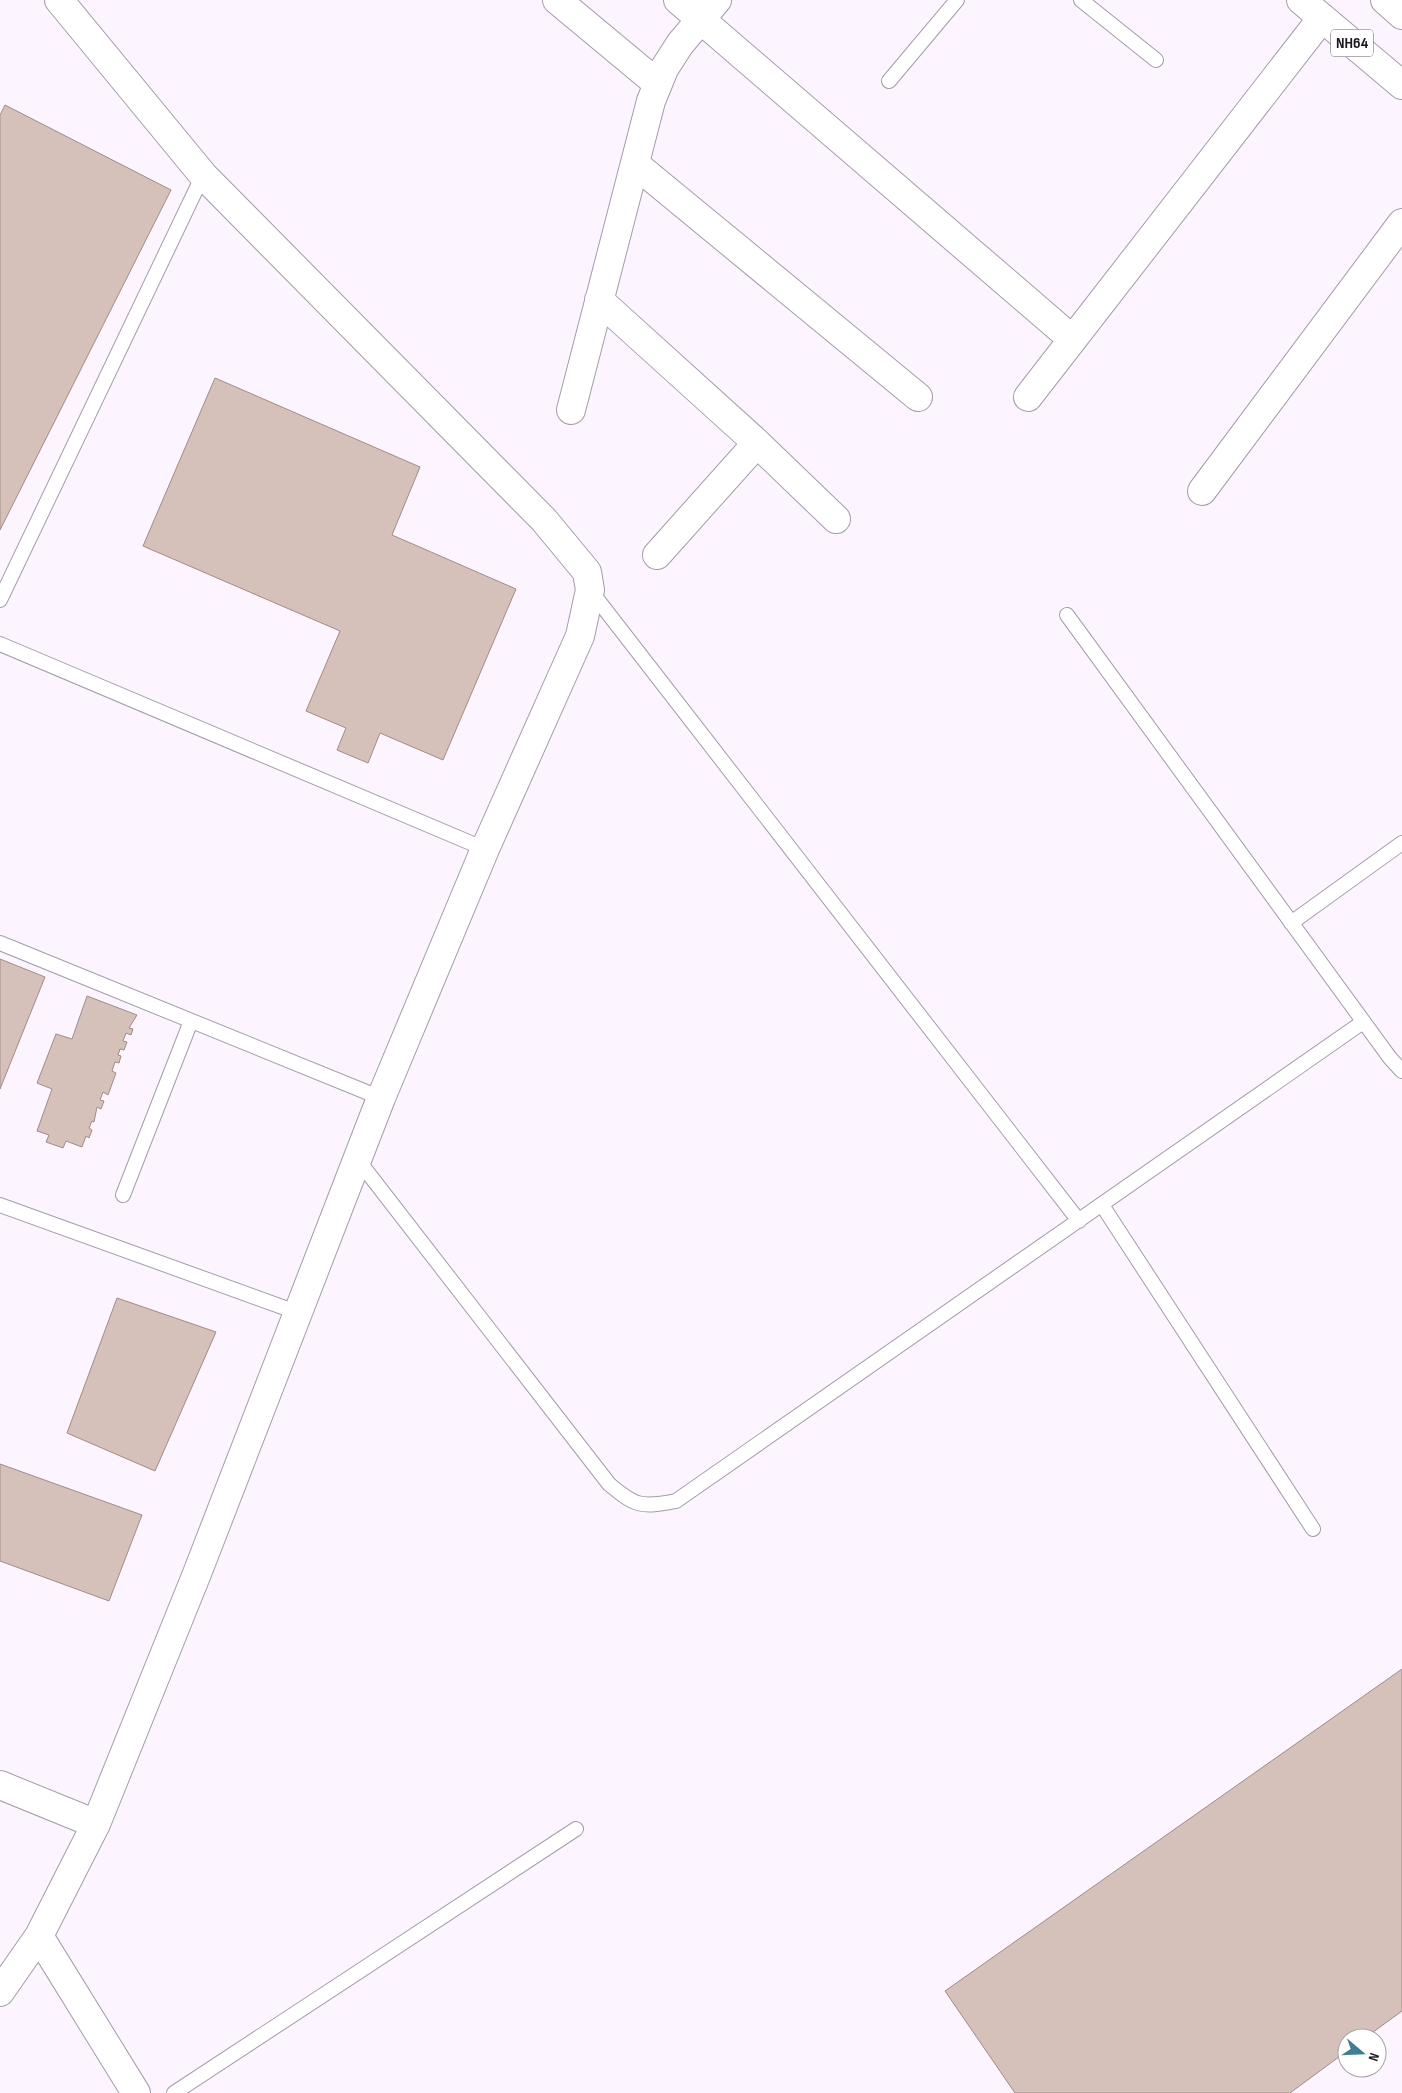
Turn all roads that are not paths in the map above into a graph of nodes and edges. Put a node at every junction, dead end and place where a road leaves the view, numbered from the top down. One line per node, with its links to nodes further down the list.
1 (59, 0): 16 (main road)
2 (557, 0): 13 (main road)
3 (678, 0): 8 (main road)
4 (957, 0): 12 (lane)
5 (1081, 0): 11 (lane)
6 (1301, 0): 10 (main road, NH64)
7 (1385, 0): 9 (main road)
8 (709, 10): 13 (main road); 19 (main road)
9 (1402, 15)
10 (1322, 18): 14 (main road, NH64); 19 (main road)
11 (1156, 60)
12 (889, 81)
13 (658, 84): 15 (main road)
14 (1402, 85)
15 (635, 164): 18 (main road); 21 (main road)
16 (204, 175): 27 (main road); 28 (lane)
17 (1402, 223): 24 (main road)
18 (599, 300): 22 (main road); 23 (main road)
19 (1072, 339): 20 (main road)
20 (1028, 397)
21 (918, 398)
22 (571, 410)
23 (756, 443): 25 (main road); 26 (main road)
24 (1202, 491)
25 (836, 519)
26 (657, 555)
27 (590, 590): 32 (main road); 43 (lane)
28 (0, 600)
29 (1067, 615): 33 (lane)
30 (0, 644): 32 (lane)
31 (1402, 843): 33 (lane)
32 (485, 849): 38 (main road)
33 (1291, 923): 36 (lane)
34 (0, 943): 35 (lane)
35 (191, 1021): 38 (lane); 40 (lane)
36 (1364, 1022): 37 (lane); 42 (lane)
37 (1402, 1071)
38 (381, 1098): 39 (main road)
39 (358, 1160): 43 (lane); 44 (main road)
40 (123, 1195)
41 (0, 1205): 44 (lane)
42 (1102, 1205): 43 (lane); 45 (lane)
43 (1078, 1221)
44 (299, 1313): 47 (main road)
45 (1313, 1529)
46 (0, 1786): 47 (main road)
47 (96, 1824): 49 (main road)
48 (576, 1828): 52 (lane)
49 (38, 1936): 50 (main road); 51 (main road)
50 (0, 1992)
51 (136, 2093)
52 (174, 2093)

